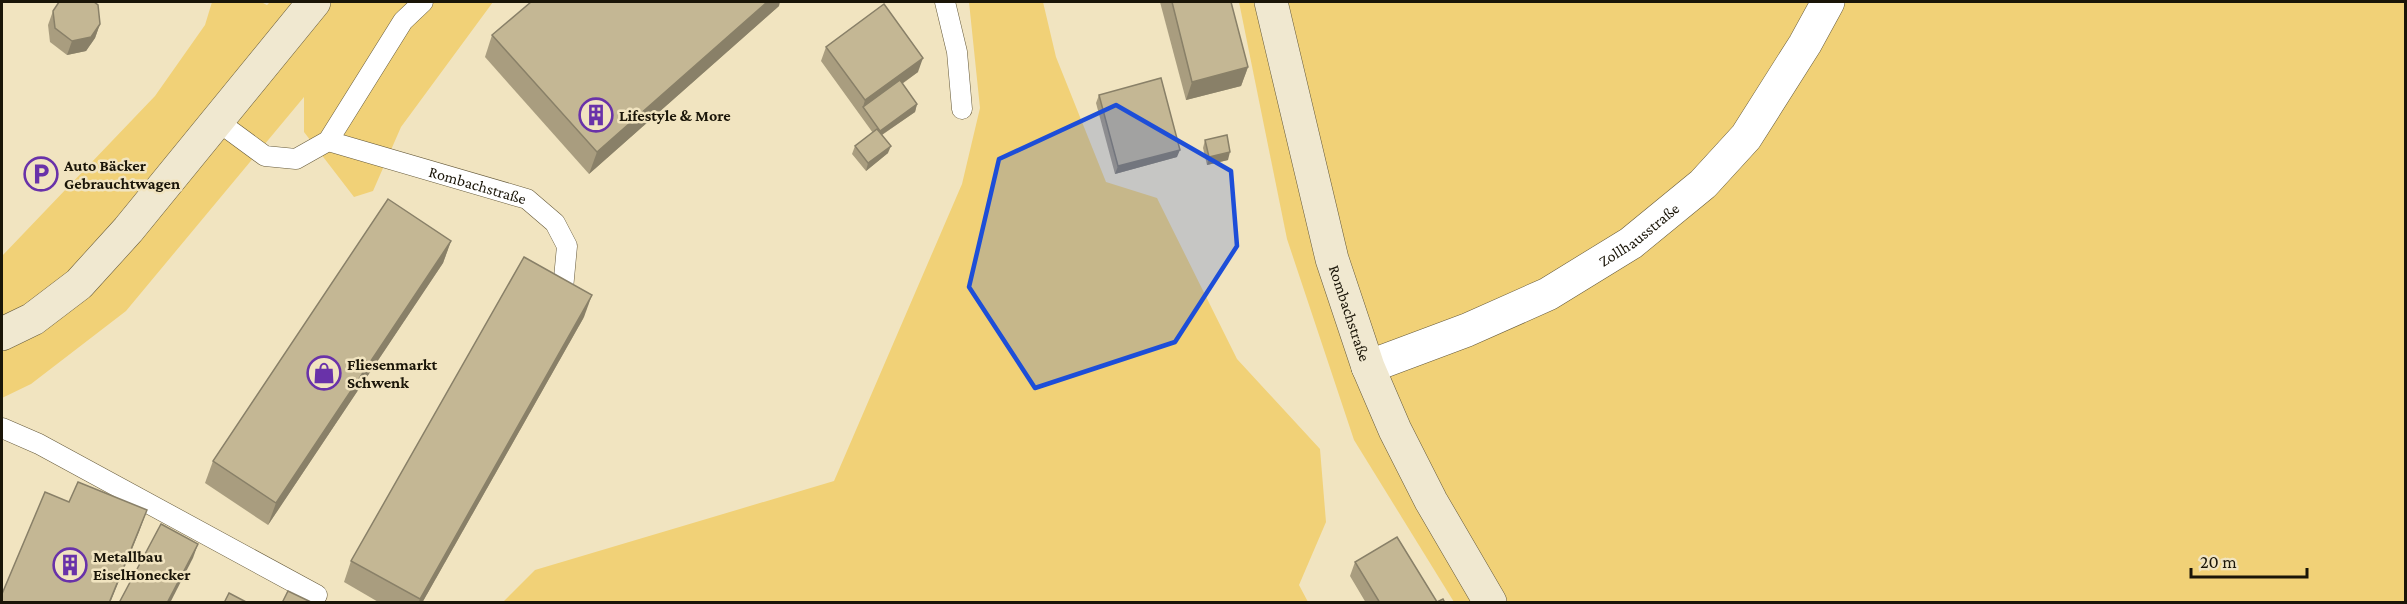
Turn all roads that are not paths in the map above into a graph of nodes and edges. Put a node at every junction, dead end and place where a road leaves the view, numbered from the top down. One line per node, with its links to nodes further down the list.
1 (314, 2): 7 (main road)
2 (423, 2): 8 (lane)
3 (945, 2): 6 (lane)
4 (1270, 2): 11 (main road, Rombachstraße)
5 (1828, 2): 11 (street, Zollhausstraße)
6 (962, 109)
7 (216, 120): 8 (lane); 10 (main road)
8 (328, 141): 9 (lane, Rombachstraße)
9 (563, 289)
10 (2, 334)
11 (1368, 367): 14 (main road, Rombachstraße)
12 (2, 428): 13 (lane)
13 (317, 595)
14 (1490, 603)

